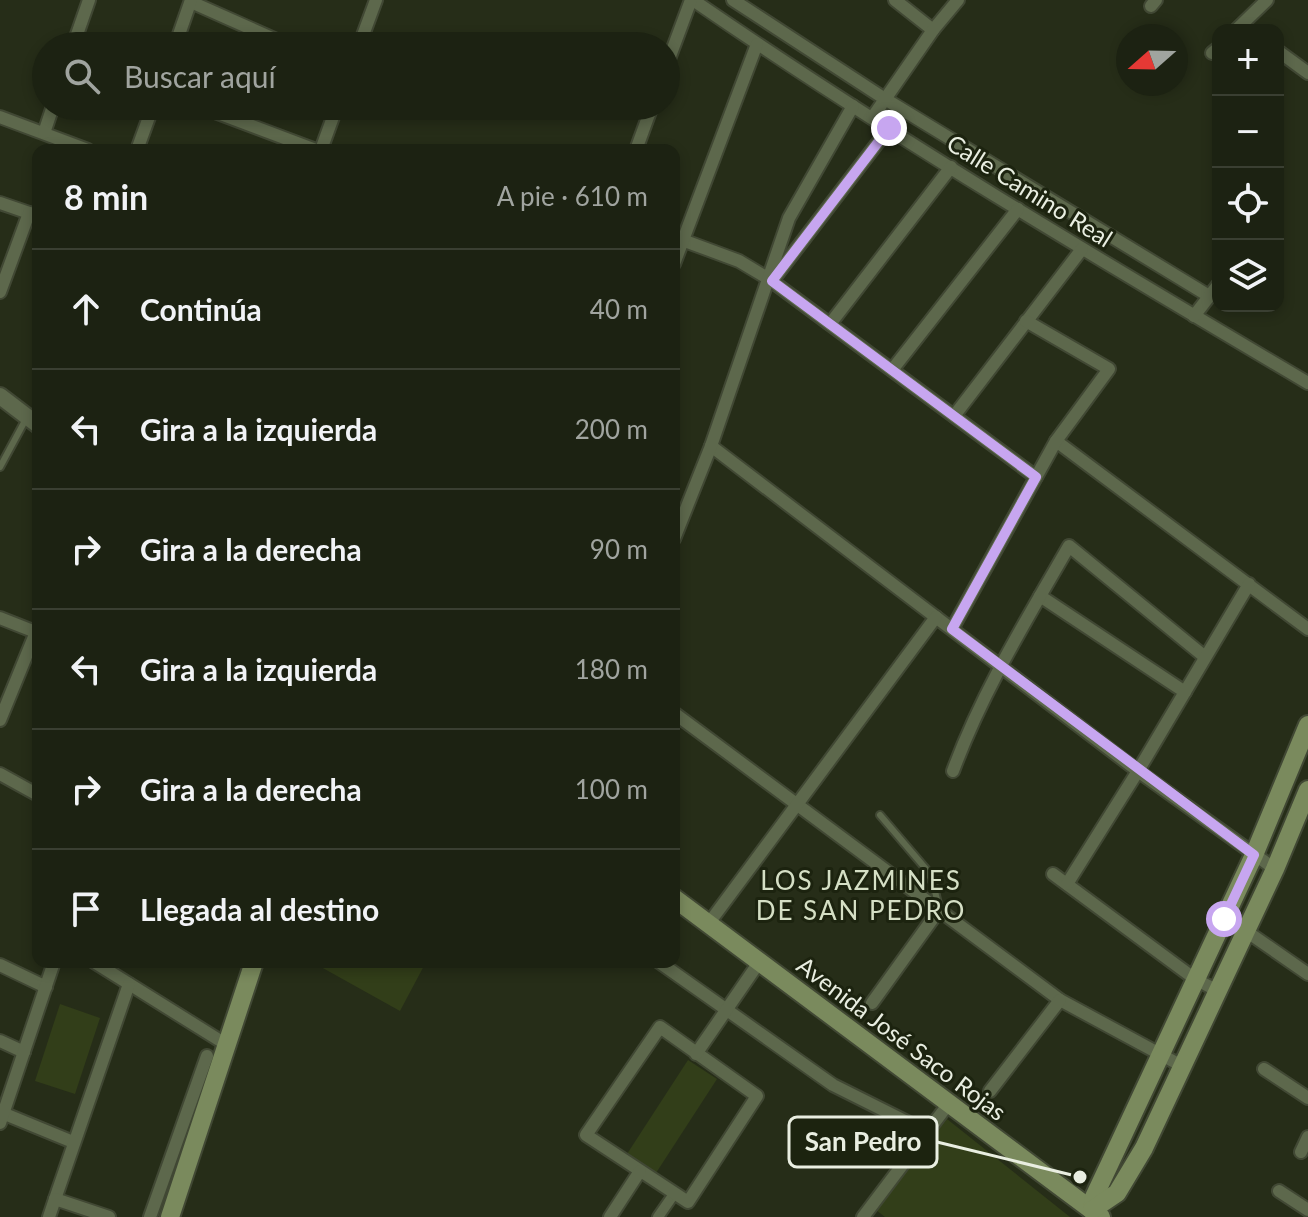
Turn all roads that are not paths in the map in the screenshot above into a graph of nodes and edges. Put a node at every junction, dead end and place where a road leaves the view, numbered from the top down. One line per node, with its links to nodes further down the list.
1 (89, 0): 11 (street)
2 (376, 0): 14 (street)
3 (692, 0): 15 (street); 16 (street, Calle Camino Real)
4 (733, 0): 19 (street)
5 (895, 0): 10 (street)
6 (958, 0): 10 (street)
7 (1267, 0): 9 (street)
8 (191, 1): 12 (street); 13 (street)
9 (1246, 24)
10 (933, 30): 19 (street)
11 (78, 32)
12 (180, 32)
13 (259, 32)
14 (364, 32)
15 (680, 32)
16 (757, 44): 20 (street, Calle Camino Real); 42 (street)
17 (1284, 55): 18 (street)
18 (1308, 73)
19 (885, 99): 22 (street); 35 (street)
20 (853, 106): 22 (street, Calle Camino Real); 47 (street)
21 (0, 117): 29 (street)
22 (872, 118): 28 (street, Calle Camino Real)
23 (48, 120): 29 (street)
24 (148, 120): 31 (street)
25 (237, 120): 32 (street)
26 (331, 120): 33 (street)
27 (647, 120): 34 (street)
28 (889, 128): 36 (street, Calle Camino Real); 47 (street)
29 (44, 133): 30 (street)
30 (72, 144)
31 (139, 144)
32 (302, 144)
33 (321, 144)
34 (638, 144)
35 (984, 159): 37 (street); 43 (street)
36 (951, 167): 37 (street, Calle Camino Real); 53 (street)
37 (971, 180): 39 (street, Calle Camino Real)
38 (0, 203): 40 (street)
39 (1018, 209): 45 (street, Calle Camino Real); 54 (street)
40 (32, 214)
41 (32, 216): 48 (street)
42 (680, 236)
43 (1111, 237): 46 (street); 50 (street)
44 (680, 238): 47 (street)
45 (1082, 249): 46 (street, Calle Camino Real); 52 (street)
46 (1099, 260): 51 (street, Calle Camino Real)
47 (770, 280): 53 (street); 61 (street)
48 (0, 292)
49 (1212, 292): 50 (street)
50 (1209, 296): 51 (street)
51 (1194, 316): 55 (street, Calle Camino Real)
52 (1026, 321): 57 (street); 60 (street)
53 (830, 324): 54 (street)
54 (892, 370): 57 (street)
55 (1308, 383)
56 (0, 396): 58 (street)
57 (954, 416): 63 (street)
58 (32, 419)
59 (32, 425): 62 (lane)
60 (1056, 441): 63 (street); 65 (street)
61 (711, 446): 64 (street); 67 (street)
62 (0, 467)
63 (1036, 477): 69 (street)
64 (680, 524)
65 (1249, 584): 70 (street); 73 (street)
66 (1040, 596): 73 (street); 74 (street); 75 (street)
67 (936, 617): 69 (street); 84 (street)
68 (0, 618): 71 (street)
69 (952, 629): 74 (street)
70 (1308, 629)
71 (32, 631)
72 (32, 645): 77 (street)
73 (1205, 657): 75 (street)
74 (1000, 666): 79 (street); 80 (street)
75 (1185, 692): 80 (street)
76 (680, 717): 84 (street)
77 (0, 720)
78 (1308, 725): 86 (main road)
79 (953, 771)
80 (1138, 771): 86 (street); 89 (street)
81 (0, 774): 83 (street)
82 (1308, 790): 87 (main road)
83 (32, 792)
84 (796, 804): 91 (street); 92 (street)
85 (880, 815): 91 (lane)
86 (1254, 855): 87 (street); 101 (main road)
87 (1275, 869): 93 (main road)
88 (1053, 874): 89 (street)
89 (1067, 884): 101 (street)
90 (680, 902): 92 (main road, Avenida José Saco Rojas)
91 (939, 910): 105 (street); 106 (street)
92 (709, 923): 94 (main road, Avenida José Saco Rojas)
93 (1246, 931): 100 (street); 104 (main road)
94 (760, 961): 107 (street); 118 (main road, Avenida José Saco Rojas)
95 (0, 965): 103 (street)
96 (52, 968): 103 (street)
97 (104, 968): 102 (street)
98 (252, 968): 109 (main road)
99 (668, 968): 107 (street)
100 (1308, 974)
101 (1195, 979): 104 (street); 112 (main road)
102 (129, 984): 109 (street); 122 (street)
103 (46, 987): 110 (street)
104 (1218, 991): 114 (main road)
105 (1060, 1000): 112 (street); 116 (street)
106 (872, 1003)
107 (727, 1009): 111 (street); 120 (street)
108 (0, 1041): 110 (street)
109 (227, 1045): 134 (main road)
110 (24, 1052): 119 (street)
111 (696, 1054): 124 (street); 126 (street)
112 (1161, 1055): 114 (street); 130 (main road)
113 (207, 1056): 133 (street)
114 (1182, 1066): 130 (main road)
115 (1264, 1069): 117 (street)
116 (990, 1091)
117 (1308, 1098)
118 (950, 1102): 120 (street); 130 (main road, Avenida José Saco Rojas)
119 (1, 1116): 122 (street)
120 (927, 1132): 129 (street)
121 (1308, 1137): 123 (street)
122 (73, 1142): 127 (street)
123 (1301, 1152)
124 (640, 1171): 126 (street); 135 (street)
125 (1279, 1191): 128 (street)
126 (674, 1194): 136 (street)
127 (55, 1199): 131 (street); 132 (street)
128 (1308, 1210)
129 (870, 1215)
130 (1093, 1215)
131 (49, 1217)
132 (109, 1217)
133 (150, 1217)
134 (170, 1217)
135 (610, 1217)
136 (658, 1217)

